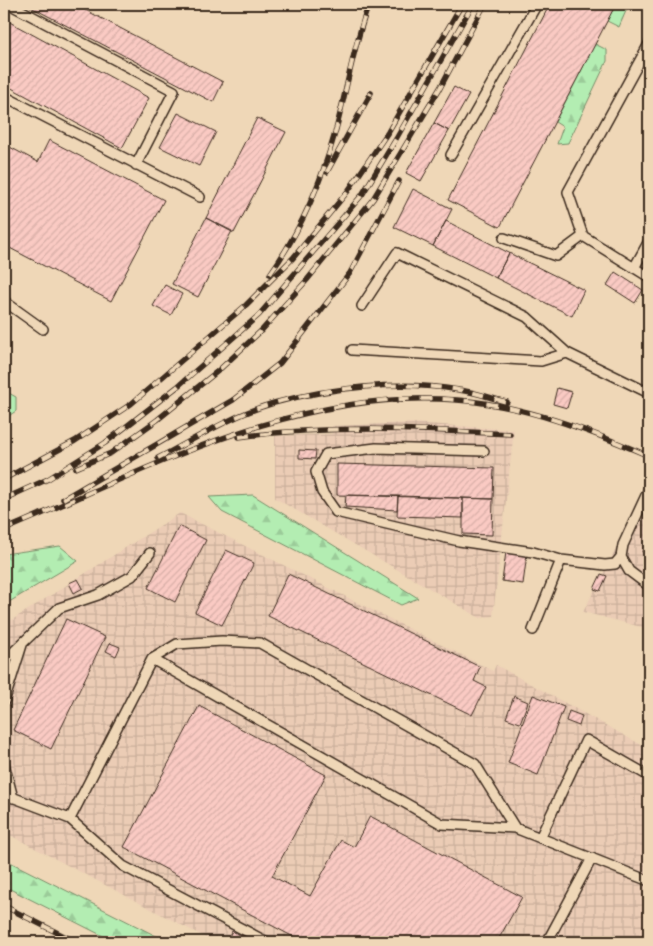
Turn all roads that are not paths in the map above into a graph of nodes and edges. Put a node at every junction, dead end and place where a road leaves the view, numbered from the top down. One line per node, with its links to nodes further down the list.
1 (9, 4): 6 (lane)
2 (537, 4): 5 (lane)
3 (649, 44): 8 (lane)
4 (4, 96): 6 (lane)
5 (451, 155)
6 (136, 165): 7 (lane)
7 (200, 197)
8 (583, 236): 9 (lane); 11 (lane)
9 (504, 238)
10 (649, 241): 11 (lane)
11 (634, 268): 12 (lane)
12 (649, 277)
13 (4, 301): 15 (lane)
14 (362, 306): 17 (lane)
15 (43, 330)
16 (352, 350): 17 (lane)
17 (567, 352): 18 (lane)
18 (649, 393)
19 (484, 451): 23 (lane)
20 (649, 489): 22 (lane)
21 (150, 553): 26 (lane)
22 (621, 557): 23 (lane); 24 (lane)
23 (561, 560): 25 (lane)
24 (649, 586)
25 (533, 630)
26 (23, 642): 28 (lane); 29 (lane)
27 (152, 659): 34 (lane); 35 (lane); 35 (lane)
28 (4, 661)
29 (4, 702)
30 (4, 764): 33 (lane)
31 (649, 776): 36 (lane)
32 (4, 794): 33 (lane)
33 (13, 798): 34 (lane)
34 (70, 819): 39 (lane)
35 (515, 828): 36 (lane)
36 (540, 838): 37 (lane)
37 (592, 858): 38 (lane); 40 (lane)
38 (649, 881)
39 (267, 942)
40 (547, 942)

